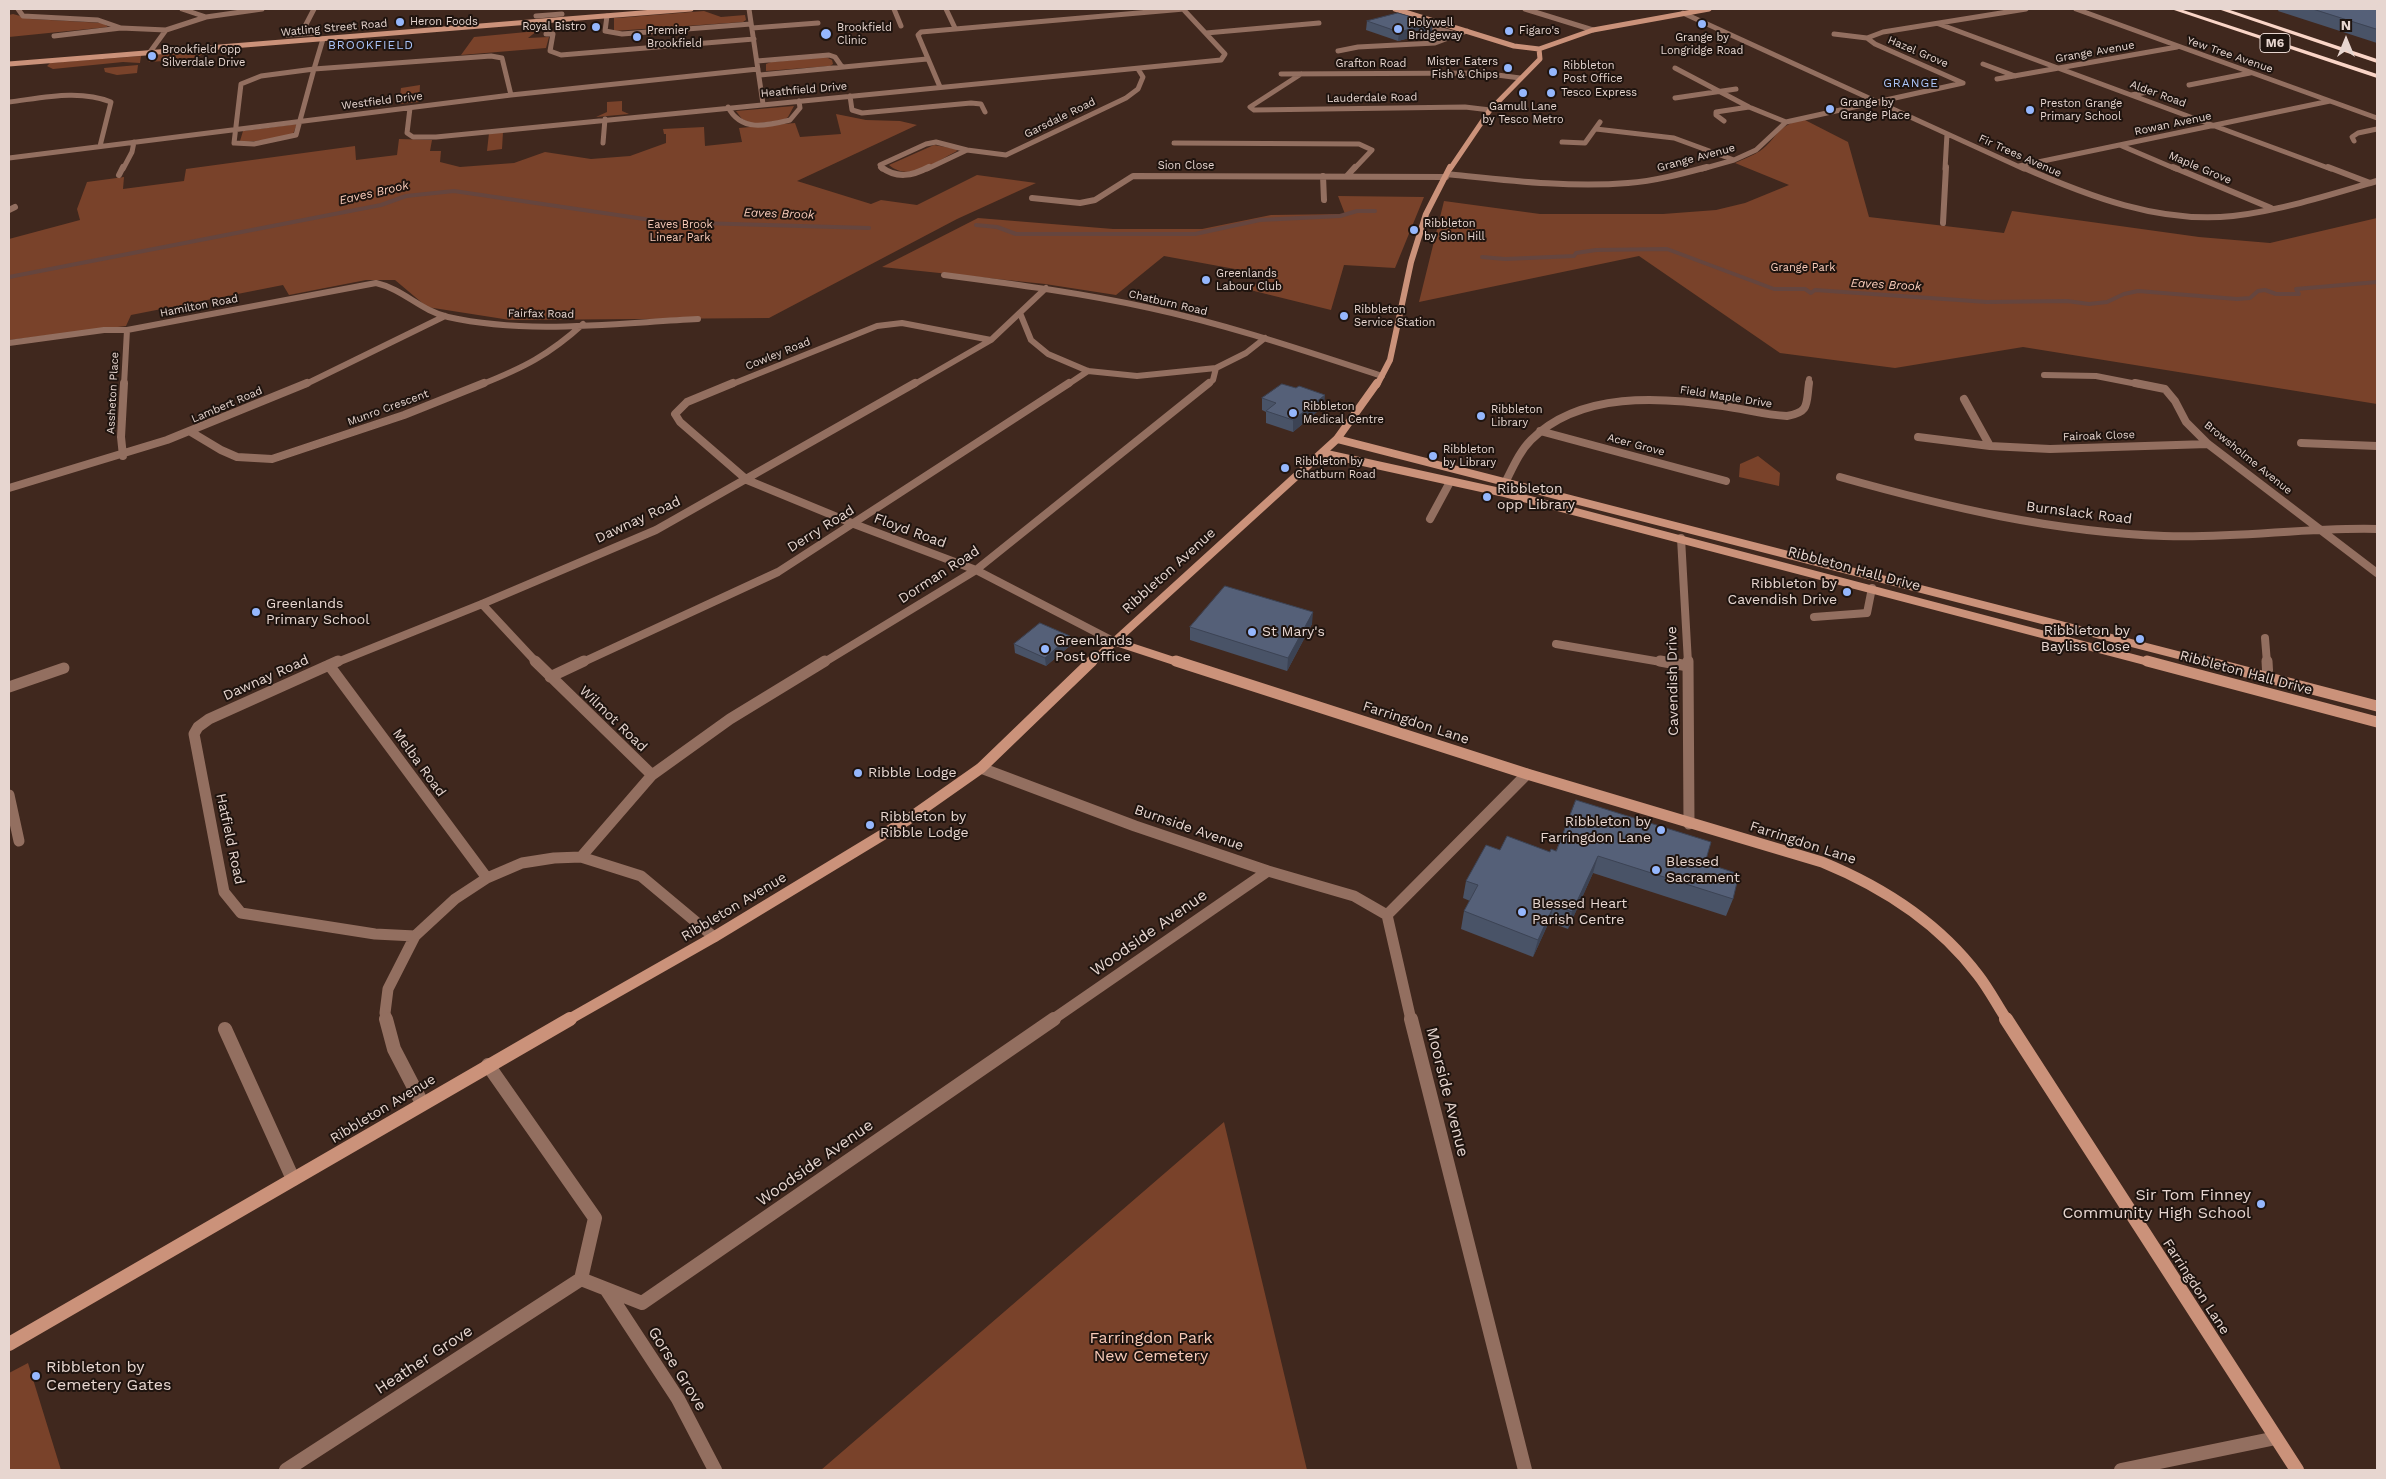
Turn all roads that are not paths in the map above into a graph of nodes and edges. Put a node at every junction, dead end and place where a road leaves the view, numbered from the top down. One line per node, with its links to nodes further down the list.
1 (18, 9): 31 (street)
2 (182, 9): 24 (street)
3 (262, 9): 24 (street)
4 (314, 9): 38 (street)
5 (549, 9): 21 (street)
6 (691, 9): 18 (street, Watling Street Road)
7 (748, 9): 29 (street)
8 (894, 9): 30 (street)
9 (946, 9): 32 (street)
10 (1184, 9): 32 (street); 37 (street)
11 (1394, 9): 35 (street)
12 (1525, 9): 34 (street)
13 (1710, 9): 19 (street)
14 (2026, 9): 28 (street)
15 (2076, 9): 47 (street, Yew Tree Avenue)
16 (2174, 9): 66 (highway, M6)
17 (2221, 9): 53 (highway, M6)
18 (631, 11): 23 (street, Watling Street Road)
19 (1683, 13): 34 (street); 82 (street, Fir Trees Avenue)
20 (562, 14): 21 (street)
21 (548, 15): 22 (street)
22 (536, 16)
23 (607, 16): 29 (street); 45 (street, Watling Street Road)
24 (206, 17): 33 (street)
25 (1415, 22): 40 (street)
26 (818, 23): 29 (street)
27 (1319, 23): 37 (street)
28 (1939, 24): 44 (street, Hazel Grove); 58 (street, Alder Road)
29 (751, 26): 46 (street)
30 (901, 26)
31 (121, 28): 33 (street); 43 (street)
32 (955, 28): 51 (street)
33 (166, 30): 50 (street)
34 (1593, 30): 48 (street)
35 (1467, 31): 40 (street); 48 (street)
36 (314, 33): 38 (street)
37 (1206, 33): 59 (street, Heathfield Drive)
38 (301, 34): 42 (street)
39 (546, 34): 46 (street)
40 (1456, 34): 49 (street)
41 (1834, 34): 44 (street, Hazel Grove)
42 (287, 35)
43 (54, 36)
44 (1867, 38): 69 (street, Hazel Grove)
45 (323, 39): 50 (street, Watling Street Road); 60 (street)
46 (754, 39): 52 (street)
47 (2178, 47): 58 (street, Grange Avenue); 62 (street, Yew Tree Avenue)
48 (1538, 49): 67 (street, Ribbleton Avenue)
49 (1338, 51)
50 (150, 52): 54 (street, Watling Street Road)
51 (927, 59): 56 (street, Westfield Drive); 71 (street)
52 (757, 61): 56 (street); 61 (street)
53 (2377, 61)
54 (9, 64)
55 (1984, 64): 65 (street)
56 (842, 67): 61 (street, Westfield Drive)
57 (1675, 68): 73 (street)
58 (2063, 68): 65 (street, Grange Avenue); 76 (street, Alder Road)
59 (1138, 69): 71 (street, Heathfield Drive); 107 (street, Garsdale Road)
60 (313, 70): 75 (street); 91 (street); 96 (street)
61 (759, 72): 75 (street, Westfield Drive); 83 (street)
62 (2252, 73): 70 (street); 80 (street, Yew Tree Avenue)
63 (1281, 74): 64 (street, Grafton Road)
64 (1301, 74): 67 (street, Grafton Road); 87 (street, Lauderdale Road)
65 (2016, 76): 68 (street, Grange Avenue)
66 (2377, 76)
67 (1520, 78): 87 (street, Ribbleton Avenue)
68 (1997, 79)
69 (1963, 83): 82 (street, Grange Avenue)
70 (2189, 85)
71 (940, 87): 77 (street, Heathfield Drive)
72 (1736, 89): 73 (street)
73 (1720, 91): 78 (street); 84 (street)
74 (2148, 92): 76 (street)
75 (511, 95): 86 (street, Westfield Drive)
76 (2130, 95): 95 (street, Alder Road)
77 (850, 96): 79 (street, Heathfield Drive); 88 (street)
78 (1676, 98)
79 (799, 100): 83 (street, Heathfield Drive); 85 (street)
80 (2331, 101): 89 (street, Yew Tree Avenue); 95 (street, Rowan Avenue)
81 (9, 102): 105 (street)
82 (1878, 102): 94 (street, Grange Avenue); 99 (street, Fir Trees Avenue)
83 (763, 104): 85 (street, Heathfield Drive)
84 (1749, 106): 92 (street); 94 (street)
85 (728, 107): 90 (street, Heathfield Drive)
86 (410, 108): 90 (street, Heathfield Drive); 91 (street, Westfield Drive)
87 (1490, 110): 112 (street, Ribbleton Avenue)
88 (985, 112)
89 (2377, 118)
90 (605, 119): 103 (street)
91 (302, 121): 96 (street, Westfield Drive); 96 (street)
92 (1724, 121)
93 (1600, 122): 97 (street)
94 (1786, 122): 109 (street, Grange Avenue)
95 (2214, 126): 106 (street, Rowan Avenue); 116 (street, Alder Road)
96 (235, 129): 101 (street, Westfield Drive)
97 (1596, 129): 102 (street); 109 (street)
98 (2377, 129): 100 (street)
99 (1947, 134): 110 (street, Fir Trees Avenue); 120 (street)
100 (2354, 141)
101 (134, 142): 105 (street, Westfield Drive); 111 (street)
102 (1562, 142)
103 (603, 143)
104 (1174, 143): 114 (street, Sion Close)
105 (100, 146): 108 (street, Westfield Drive)
106 (2122, 146): 110 (street, Rowan Avenue); 119 (street, Maple Grove)
107 (968, 150): 107 (street, Garsdale Road)
108 (9, 158)
109 (1734, 160): 112 (street, Grange Avenue)
110 (2020, 166): 119 (street, Fir Trees Avenue)
111 (119, 175)
112 (1446, 175): 114 (street, Sion Close); 135 (street, Ribbleton Avenue)
113 (1323, 176): 114 (street, Sion Close); 117 (street, Sion Close); 118 (street)
114 (1347, 176)
115 (2377, 181): 116 (street)
116 (2370, 183): 119 (street, Fir Trees Avenue)
117 (1032, 198)
118 (1324, 200)
119 (2271, 208)
120 (1943, 222)
121 (944, 275): 123 (street, Chatburn Road)
122 (392, 286): 125 (street, Fairfax Road); 128 (street, Hamilton Road)
123 (1046, 288): 124 (street, Dawnay Road); 129 (street, Chatburn Road)
124 (1020, 313): 130 (street, Dawnay Road); 133 (street)
125 (445, 316): 127 (street, Fairfax Road); 139 (street, Lambert Road)
126 (698, 319): 127 (street, Fairfax Road)
127 (583, 324): 139 (street, Munro Crescent)
128 (127, 330): 131 (street, Hamilton Road); 147 (street, Assheton Place)
129 (1265, 338): 132 (street); 135 (street, Chatburn Road)
130 (990, 340): 149 (street, Dawnay Road); 149 (street, Cowley Road)
131 (9, 343)
132 (1216, 368): 133 (street); 161 (street, Dorman Road)
133 (1088, 371): 156 (street, Derry Road)
134 (2044, 375): 143 (street, Browsholme Avenue)
135 (1382, 376): 141 (street, Ribbleton Avenue)
136 (1809, 379): 138 (street, Field Maple Drive)
137 (1964, 399): 144 (street)
138 (1540, 431): 150 (street, Field Maple Drive); 151 (street, Acer Grove)
139 (191, 432): 147 (street, Lambert Road)
140 (1918, 438): 144 (street, Fairoak Close)
141 (1337, 440): 146 (street, Ribbleton Avenue); 150 (street, Ribbleton Hall Drive)
142 (2301, 443): 145 (street)
143 (2208, 444): 144 (street, Fairoak Close); 159 (street, Browsholme Avenue)
144 (1990, 446)
145 (2377, 446)
146 (1322, 453): 152 (street, Ribbleton Hall Drive); 169 (street, Ribbleton Avenue)
147 (123, 456): 153 (street, Lambert Road)
148 (1840, 477): 159 (street, Burnslack Road)
149 (747, 480): 156 (street, Floyd Road); 166 (street, Dawnay Road)
150 (1507, 481): 154 (street, Field Maple Drive); 157 (street, Ribbleton Hall Drive)
151 (1726, 481)
152 (1450, 482): 154 (street, Ribbleton Hall Drive); 155 (street)
153 (9, 488)
154 (1500, 492): 160 (street, Ribbleton Hall Drive)
155 (1430, 519)
156 (854, 524): 161 (street, Floyd Road); 174 (street, Derry Road)
157 (1685, 528): 160 (street); 163 (street, Ribbleton Hall Drive)
158 (2377, 529): 159 (street, Burnslack Road)
159 (2321, 530): 162 (street, Browsholme Avenue)
160 (1682, 538): 164 (street, Ribbleton Hall Drive); 172 (street, Cavendish Drive)
161 (976, 570): 169 (street, Floyd Road); 182 (street, Dorman Road)
162 (2377, 573)
163 (1916, 587): 165 (street); 175 (street, Ribbleton Hall Drive)
164 (1872, 588): 165 (street, Ribbleton Hall Drive); 167 (street)
165 (1913, 598): 179 (street, Ribbleton Hall Drive)
166 (482, 604): 171 (street, Dawnay Road); 174 (street, Wilmot Road)
167 (1814, 617)
168 (2265, 638): 175 (street, Ribbleton Hall Drive)
169 (1113, 641): 180 (street, Ribbleton Avenue); 181 (street, Farringdon Lane)
170 (1556, 644): 172 (street)
171 (329, 665): 178 (street, Dawnay Road); 188 (street, Melba Road)
172 (1688, 666): 184 (street, Cavendish Drive)
173 (64, 668): 176 (street)
174 (550, 677): 182 (street, Wilmot Road)
175 (2268, 679): 177 (street, Ribbleton Hall Drive)
176 (9, 687)
177 (2377, 706)
178 (209, 719): 190 (street, Hatfield Road)
179 (2377, 722)
180 (981, 768): 187 (street, Burnside Avenue); 191 (street, Ribbleton Avenue)
181 (1527, 774): 184 (street, Farringdon Lane); 189 (street)
182 (652, 775): 186 (street)
183 (9, 795): 185 (street)
184 (1689, 824): 199 (street, Farringdon Lane)
185 (19, 841)
186 (582, 857): 188 (street); 191 (street)
187 (1268, 871): 189 (street, Burnside Avenue); 197 (street, Woodside Avenue)
188 (487, 878): 190 (street)
189 (1387, 915): 202 (street, Moorside Avenue)
190 (415, 936): 194 (street)
191 (714, 938): 193 (street, Ribbleton Avenue)
192 (224, 1029): 195 (street)
193 (488, 1064): 194 (street, Ribbleton Avenue); 196 (street)
194 (422, 1104): 195 (street, Ribbleton Avenue)
195 (294, 1179): 198 (street, Ribbleton Avenue)
196 (581, 1279): 197 (street, Woodside Avenue); 200 (street, Heather Grove)
197 (606, 1289): 201 (street, Gorse Grove)
198 (9, 1344)
199 (2276, 1438): 203 (street); 204 (street, Farringdon Lane)
200 (286, 1470)
201 (715, 1470)
202 (1525, 1470)
203 (2121, 1470)
204 (2297, 1470)

